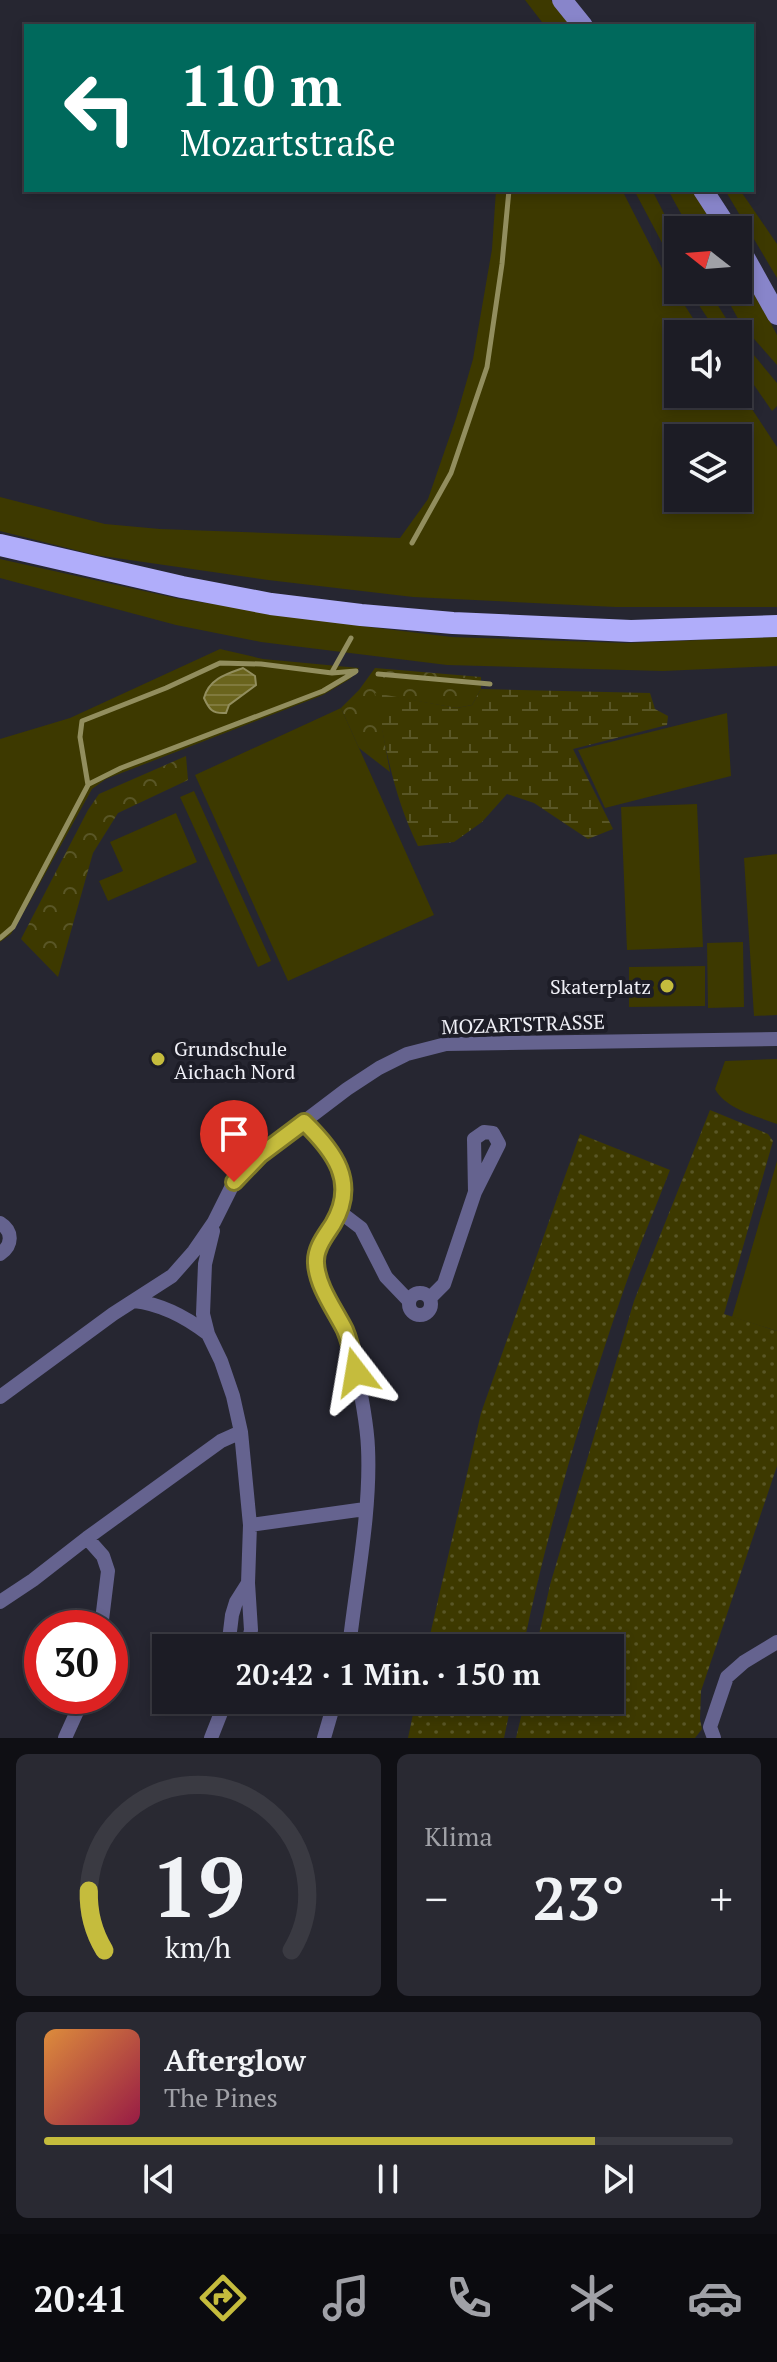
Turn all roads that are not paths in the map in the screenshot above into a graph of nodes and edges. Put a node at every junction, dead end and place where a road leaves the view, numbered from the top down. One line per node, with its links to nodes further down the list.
1 (562, 0): 2 (main road)
2 (581, 24)
3 (704, 192): 4 (main road)
4 (720, 216)
5 (752, 270): 6 (main road)
6 (777, 315)
7 (0, 545): 8 (highway)
8 (777, 626)
9 (777, 1039): 10 (street, MOZARTSTRASSE)
10 (304, 1122): 12 (street); 13 (street, MOZARTSTRASSE)
11 (475, 1192): 12 (street)
12 (340, 1212): 20 (street)
13 (214, 1222): 16 (street, MOZARTSTRASSE); 17 (street)
14 (0, 1223): 15 (street)
15 (0, 1254)
16 (134, 1301): 17 (street); 18 (street, MOZARTSTRASSE)
17 (208, 1334): 19 (street)
18 (0, 1397)
19 (241, 1432): 21 (street); 22 (street)
20 (365, 1509): 21 (street); 28 (street)
21 (250, 1525): 23 (street)
22 (87, 1538): 24 (street); 25 (street)
23 (248, 1583): 26 (street); 27 (street)
24 (0, 1602)
25 (103, 1610)
26 (230, 1634)
27 (250, 1634)
28 (351, 1634)
29 (777, 1642): 36 (street)
30 (76, 1714): 33 (street)
31 (221, 1714): 34 (street)
32 (331, 1714): 35 (street)
33 (65, 1738)
34 (213, 1738)
35 (324, 1738)
36 (714, 1738)

